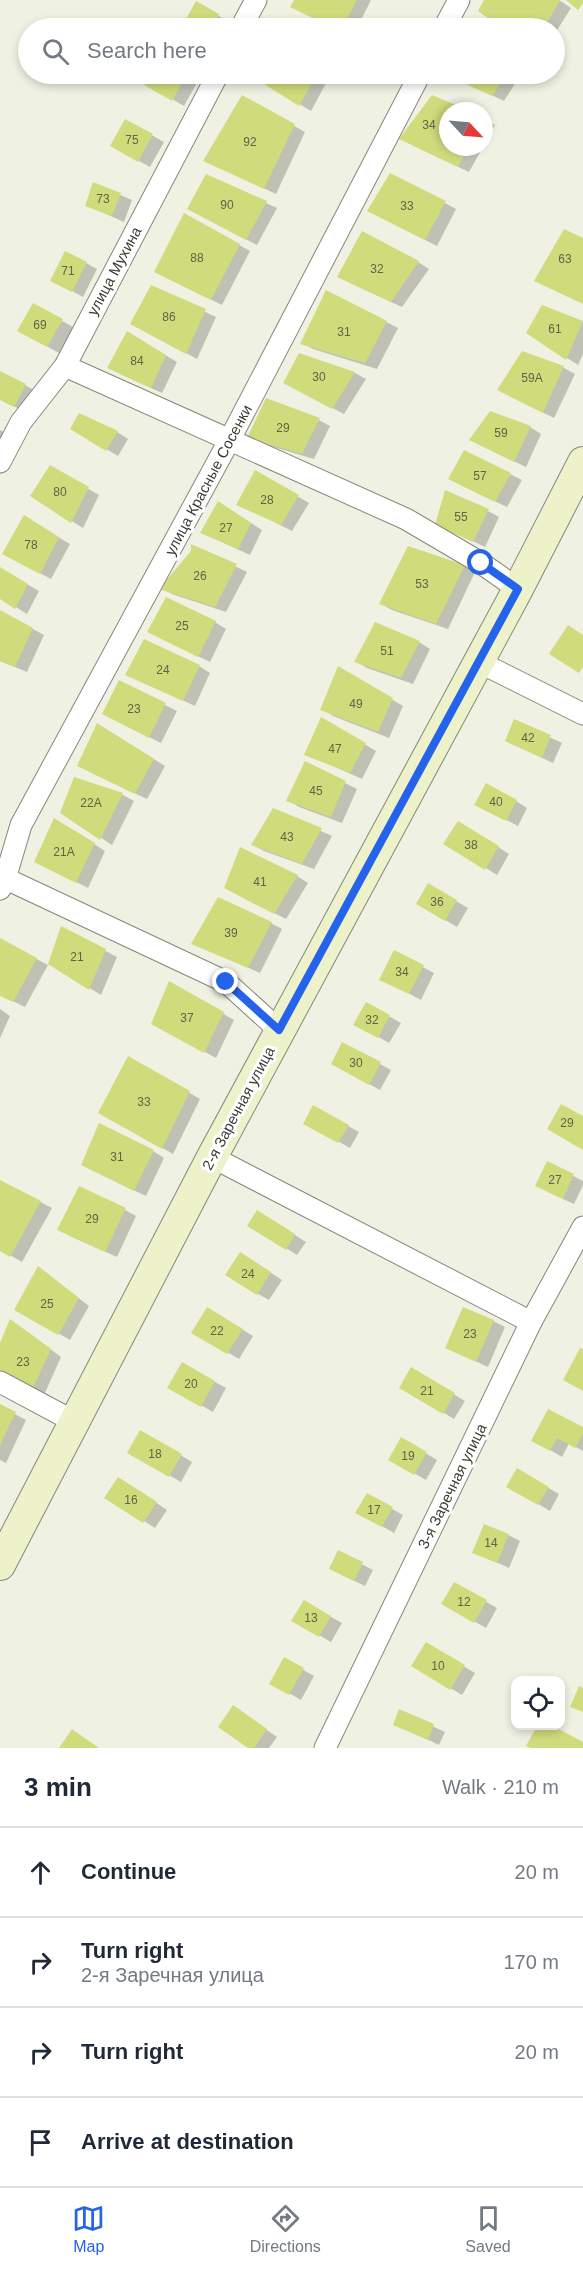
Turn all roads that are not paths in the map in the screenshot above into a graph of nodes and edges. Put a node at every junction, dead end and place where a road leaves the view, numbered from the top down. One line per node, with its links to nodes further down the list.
1 (256, 0): 3 (street)
2 (459, 0): 4 (street)
3 (247, 18)
4 (449, 18)
5 (213, 84): 7 (street, улица Мухина)
6 (415, 84): 8 (street, улица Красные Сосенки)
7 (65, 366): 8 (street); 9 (street, улица Мухина)
8 (230, 439): 11 (street); 14 (street, улица Красные Сосенки)
9 (0, 462)
10 (583, 462): 11 (main road, 2-я Заречная улица)
11 (518, 589): 12 (main road, 2-я Заречная улица)
12 (479, 662): 13 (street); 15 (main road, 2-я Заречная улица)
13 (583, 714)
14 (2, 881): 15 (street)
15 (279, 1030): 16 (main road, 2-я Заречная улица)
16 (212, 1157): 18 (street); 20 (main road, 2-я Заречная улица)
17 (583, 1227): 18 (street, 3-я Заречная улица)
18 (531, 1322): 22 (street, 3-я Заречная улица)
19 (0, 1382): 20 (street)
20 (73, 1421): 21 (main road, 2-я Заречная улица)
21 (0, 1565)
22 (325, 1748)

